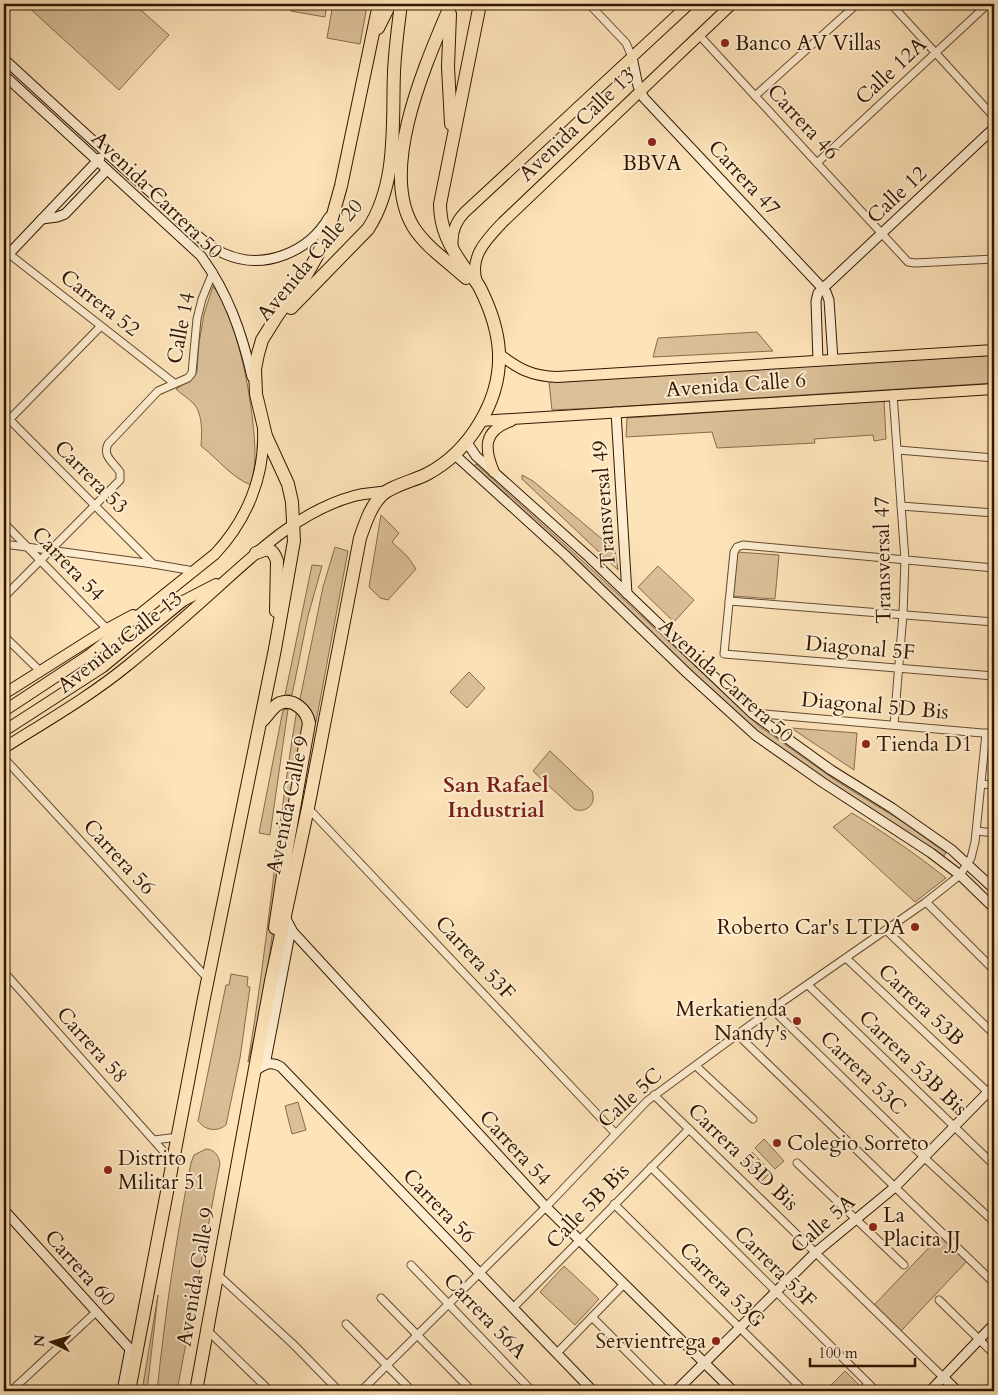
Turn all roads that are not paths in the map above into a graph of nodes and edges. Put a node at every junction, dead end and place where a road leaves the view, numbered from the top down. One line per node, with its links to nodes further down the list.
1 (379, 4): 13 (highway, Avenida Calle 20)
2 (390, 4): 13 (highway)
3 (400, 4): 50 (highway, Avenida Calle 20)
4 (451, 4): 25 (highway); 36 (highway)
5 (480, 4): 25 (highway)
6 (590, 4): 15 (street)
7 (689, 4): 15 (main road, Avenida Calle 13)
8 (732, 4): 12 (main road, Avenida Calle 13)
9 (857, 4): 19 (street)
10 (891, 4): 14 (street)
11 (988, 4): 14 (street, Calle 12A)
12 (699, 35): 18 (main road, Avenida Calle 13); 19 (street, Carrera 46)
13 (371, 44): 27 (highway, Avenida Calle 20)
14 (936, 53): 20 (street); 24 (street, Calle 12A)
15 (632, 57): 18 (street); 30 (main road, Avenida Calle 13)
16 (4, 59): 22 (street, Avenida Carrera 50)
17 (4, 75): 23 (street, Avenida Carrera 50)
18 (640, 91): 35 (street, Carrera 47); 36 (main road, Avenida Calle 13)
19 (755, 96): 24 (street, Carrera 46)
20 (994, 117)
21 (994, 128): 29 (street, Calle 12)
22 (105, 152): 23 (street); 32 (street, Avenida Carrera 50)
23 (97, 161): 26 (street, Avenida Carrera 50); 28 (street)
24 (817, 163): 29 (street, Carrera 46)
25 (447, 169): 30 (highway)
26 (106, 170): 28 (street); 34 (street, Avenida Carrera 50)
27 (338, 198): 32 (street, Avenida Calle 20); 44 (highway, Avenida Calle 20)
28 (42, 219): 31 (street)
29 (882, 233): 33 (street, Carrera 46); 35 (street, Calle 12)
30 (453, 250): 36 (highway)
31 (6, 254): 37 (street, Carrera 52)
32 (287, 254)
33 (994, 258)
34 (213, 272): 42 (street, Calle 14); 44 (street, Avenida Carrera 50)
35 (823, 288): 40 (street, Carrera 47); 41 (street)
36 (480, 290): 39 (highway, Avenida Calle 9)
37 (101, 326): 42 (street, Carrera 52); 48 (street)
38 (994, 350): 40 (main road, Avenida Calle 6)
39 (499, 354): 41 (main road, Avenida Calle 6); 49 (highway, Avenida Calle 9)
40 (832, 360): 41 (main road, Avenida Calle 6)
41 (818, 361)
42 (174, 384): 57 (street, Calle 14)
43 (994, 389): 45 (main road, Avenida Calle 6)
44 (256, 394): 50 (highway, Avenida Calle 20)
45 (893, 394): 46 (main road, Avenida Calle 6); 52 (street, Transversal 47)
46 (616, 412): 47 (main road, Avenida Calle 6); 73 (street, Transversal 49)
47 (519, 418): 49 (main road, Avenida Calle 6); 55 (main road)
48 (6, 420): 57 (street, Carrera 53)
49 (480, 421): 51 (highway, Avenida Calle 9)
50 (263, 422): 61 (highway, Avenida Calle 20); 71 (main road, Avenida Calle 13)
51 (466, 441): 53 (highway, Avenida Calle 9); 55 (street, Avenida Carrera 50)
52 (898, 450): 54 (street); 58 (street, Transversal 47)
53 (455, 455): 56 (highway, Avenida Calle 9); 103 (street, Avenida Carrera 50)
54 (994, 458)
55 (494, 472): 73 (street, Avenida Carrera 50)
56 (388, 491): 61 (main road, Avenida Calle 13); 99 (highway, Avenida Calle 9)
57 (95, 506): 65 (street, Calle 14); 69 (street, Carrera 53)
58 (901, 506): 59 (street); 67 (street, Transversal 47)
59 (994, 513)
60 (4, 523): 64 (street, Carrera 54)
61 (294, 525): 62 (highway, Avenida Calle 20); 66 (main road, Avenida Calle 13)
62 (294, 541): 80 (highway, Avenida Calle 9)
63 (4, 544): 64 (street)
64 (28, 547): 65 (street); 68 (street, Carrera 54)
65 (52, 550): 68 (street, Calle 14); 69 (street)
66 (256, 553): 72 (main road, Avenida Calle 13); 80 (highway)
67 (906, 560): 70 (street); 75 (street); 76 (street, Transversal 47)
68 (41, 561): 74 (street, Calle 14); 78 (street, Carrera 54)
69 (153, 564): 71 (street)
70 (994, 568)
71 (194, 571): 78 (main road, Avenida Calle 13)
72 (229, 577): 81 (main road, Avenida Calle 13); 86 (main road, Avenida Calle 13)
73 (628, 594): 89 (street, Avenida Carrera 50)
74 (4, 597)
75 (728, 601): 76 (street); 82 (street, Diagonal 5F)
76 (903, 614): 77 (street); 82 (street, Transversal 47)
77 (994, 622)
78 (110, 633): 81 (street, Carrera 54); 83 (main road, Avenida Calle 13); 88 (main road, Avenida Calle 13)
79 (4, 636): 83 (street)
80 (275, 649): 90 (highway, Avenida Calle 9)
81 (123, 652): 87 (main road, Avenida Calle 13)
82 (899, 669): 84 (street, Diagonal 5F); 91 (street, Transversal 47)
83 (40, 672): 85 (main road, Avenida Calle 13)
84 (994, 676)
85 (4, 694)
86 (67, 707): 87 (main road); 95 (main road, Avenida Calle 13)
87 (41, 708): 92 (main road, Avenida Calle 13)
88 (4, 711)
89 (752, 713): 91 (street, Diagonal 5D Bis); 102 (street, Avenida Carrera 50)
90 (261, 724): 113 (highway, Avenida Calle 9); 114 (highway)
91 (894, 725): 93 (street, Diagonal 5D Bis)
92 (4, 731)
93 (986, 733): 94 (street, Diagonal 5D Bis); 97 (street, Calle 5C)
94 (994, 734)
95 (4, 748)
96 (4, 758): 113 (street, Carrera 56)
97 (981, 784): 98 (street); 100 (street, Calle 5C)
98 (994, 785)
99 (308, 808): 107 (highway, Avenida Calle 9); 126 (street, Carrera 53F)
100 (977, 831): 101 (street); 102 (street, Calle 5C)
101 (994, 833)
102 (968, 864): 103 (street, Calle 5C); 104 (street, Avenida Carrera 50)
103 (960, 875): 105 (street, Calle 5C); 106 (street, Avenida Carrera 50)
104 (994, 889)
105 (926, 902): 109 (street, Calle 5C); 111 (street)
106 (994, 908)
107 (285, 917): 108 (street, Carrera 54); 114 (highway, Avenida Calle 9)
108 (290, 929): 120 (street); 136 (street, Carrera 54)
109 (886, 930): 110 (street, Calle 5C); 117 (street)
110 (846, 958): 115 (street, Calle 5C); 121 (street, Carrera 53B)
111 (994, 970)
112 (4, 972): 128 (street, Carrera 58)
113 (208, 980): 127 (highway, Avenida Calle 9)
114 (271, 981): 120 (highway, Avenida Calle 9)
115 (808, 985): 116 (street, Calle 5C); 124 (street, Carrera 53B Bis)
116 (772, 1009): 118 (street, Calle 5C); 129 (street, Carrera 53C)
117 (994, 1034)
118 (738, 1035): 119 (street, Calle 5C); 134 (street)
119 (696, 1066): 122 (street, Calle 5C); 123 (street)
120 (260, 1068): 144 (street, Carrera 56); 145 (highway, Avenida Calle 9)
121 (992, 1092): 124 (street, Calle 5A)
122 (654, 1095): 125 (street, Carrera 53D Bis); 126 (street, Calle 5C)
123 (754, 1119)
124 (955, 1128): 129 (street, Calle 5A); 132 (street, Carrera 53B Bis)
125 (689, 1129): 133 (street, Calle 5B Bis); 141 (street, Carrera 53D Bis)
126 (615, 1133): 136 (street, Calle 5C)
127 (178, 1137): 128 (street); 130 (highway, Avenida Calle 9)
128 (154, 1140): 130 (street, Carrera 58)
129 (925, 1158): 134 (street, Calle 5A); 139 (street, Carrera 53C)
130 (173, 1162): 152 (highway, Avenida Calle 9)
131 (798, 1163): 138 (street)
132 (994, 1165)
133 (651, 1167): 135 (street, Calle 5B Bis); 148 (street, Carrera 53F)
134 (895, 1187): 138 (street, Calle 5A); 146 (street)
135 (614, 1204): 140 (street, Calle 5B Bis); 158 (street, Carrera 53G)
136 (546, 1207): 140 (street, Carrera 54); 144 (street, Calle 5C)
137 (4, 1210): 154 (street, Carrera 60)
138 (855, 1218): 141 (street, Calle 5A); 143 (street)
139 (994, 1222)
140 (579, 1240): 147 (street, Carrera 54); 153 (street, Calle 5B Bis)
141 (815, 1253): 148 (street, Calle 5A); 167 (street, Carrera 53D Bis)
142 (412, 1265): 151 (street, Carrera 56A)
143 (904, 1265)
144 (479, 1273): 151 (street, Calle 5C); 153 (street, Carrera 56)
145 (217, 1274): 159 (highway, Avenida Calle 9); 175 (street)
146 (994, 1283)
147 (624, 1284): 155 (street); 165 (street, Carrera 54)
148 (775, 1292): 158 (street, Calle 5A); 168 (street, Carrera 53F)
149 (381, 1298): 160 (street)
150 (939, 1300): 161 (street)
151 (449, 1304): 160 (street, Calle 5C); 179 (street, Carrera 56A)
152 (145, 1308): 162 (highway); 172 (highway, Avenida Calle 9); 173 (highway)
153 (513, 1308): 163 (street, Carrera 56)
154 (96, 1312): 162 (street, Carrera 60); 170 (street)
155 (592, 1317): 163 (street); 181 (street)
156 (346, 1324): 166 (street)
157 (994, 1324): 161 (street)
158 (740, 1327): 165 (street, Calle 5A); 184 (street, Carrera 53G)
159 (207, 1330): 169 (highway, Avenida Calle 9); 174 (street)
160 (418, 1334): 166 (street, Calle 5C); 178 (street)
161 (980, 1340): 164 (street); 167 (street)
162 (130, 1349): 171 (street)
163 (557, 1353): 180 (street, Carrera 56)
164 (994, 1354)
165 (705, 1363): 182 (street, Calle 5A); 183 (street, Carrera 54)
166 (387, 1365): 176 (street, Calle 5C); 177 (street)
167 (944, 1378): 187 (street); 188 (street, Carrera 53D Bis)
168 (868, 1384): 185 (street); 186 (street, Carrera 53F)
169 (197, 1390)
170 (11, 1391)
171 (122, 1391)
172 (129, 1391)
173 (138, 1391)
174 (270, 1391)
175 (339, 1391)
176 (361, 1391)
177 (412, 1391)
178 (472, 1391)
179 (532, 1391)
180 (593, 1391)
181 (666, 1391)
182 (676, 1391)
183 (733, 1391)
184 (804, 1391)
185 (861, 1391)
186 (876, 1391)
187 (930, 1391)
188 (957, 1391)

